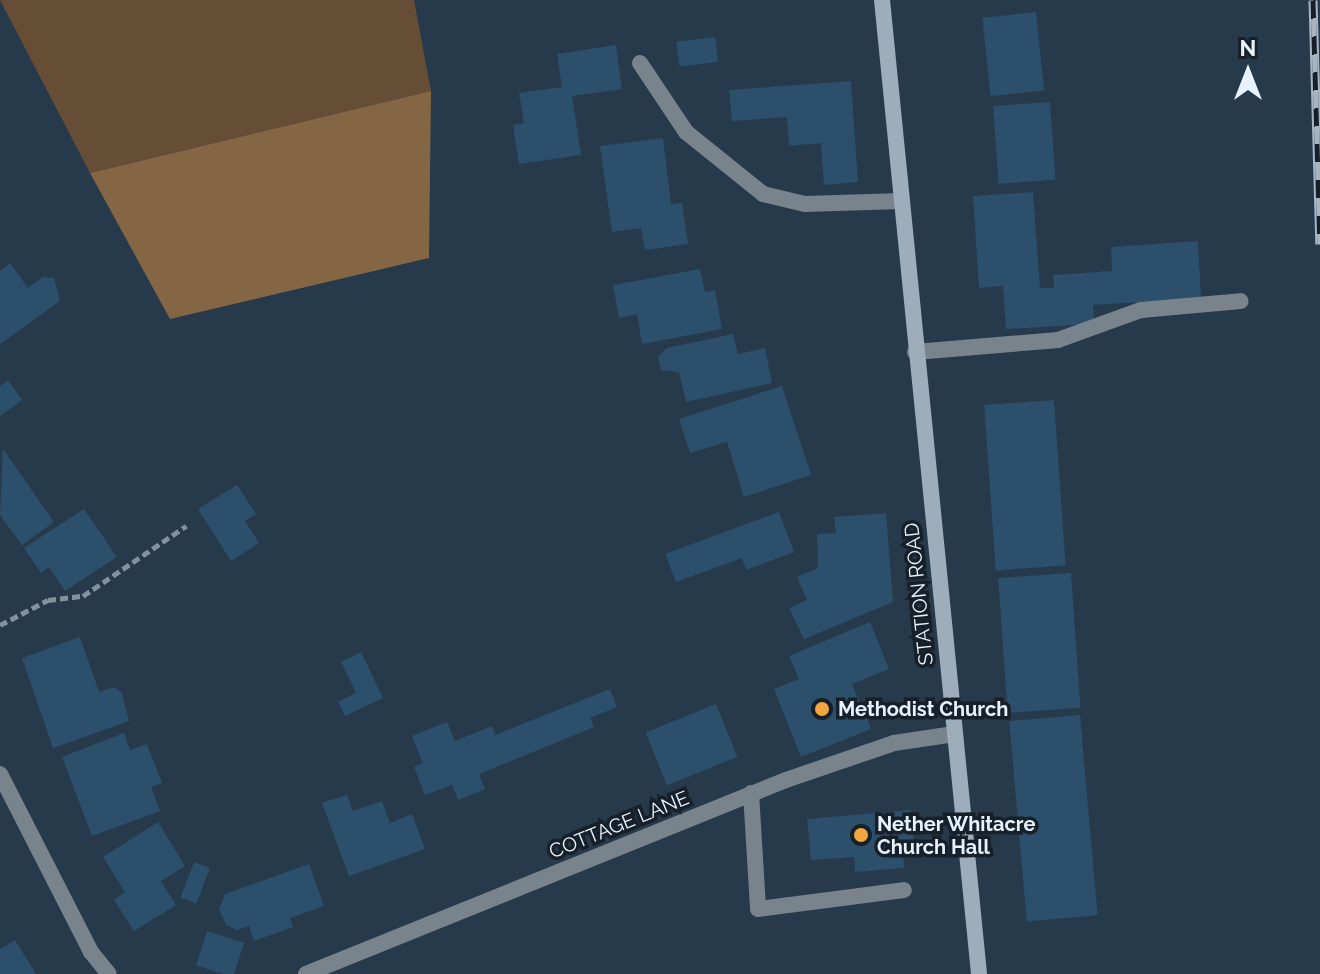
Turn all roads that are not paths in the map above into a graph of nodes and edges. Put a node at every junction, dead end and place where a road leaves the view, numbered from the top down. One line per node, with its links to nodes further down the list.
1 (882, 0): 3 (street, STATION ROAD)
2 (640, 63): 3 (street)
3 (901, 201): 5 (street, STATION ROAD)
4 (1241, 301): 5 (street)
5 (915, 352): 6 (street, STATION ROAD)
6 (954, 734): 8 (street, COTTAGE LANE); 12 (street, STATION ROAD)
7 (0, 774): 10 (street)
8 (751, 793): 9 (street); 11 (street, COTTAGE LANE)
9 (904, 890)
10 (109, 974)
11 (306, 974)
12 (979, 974)

